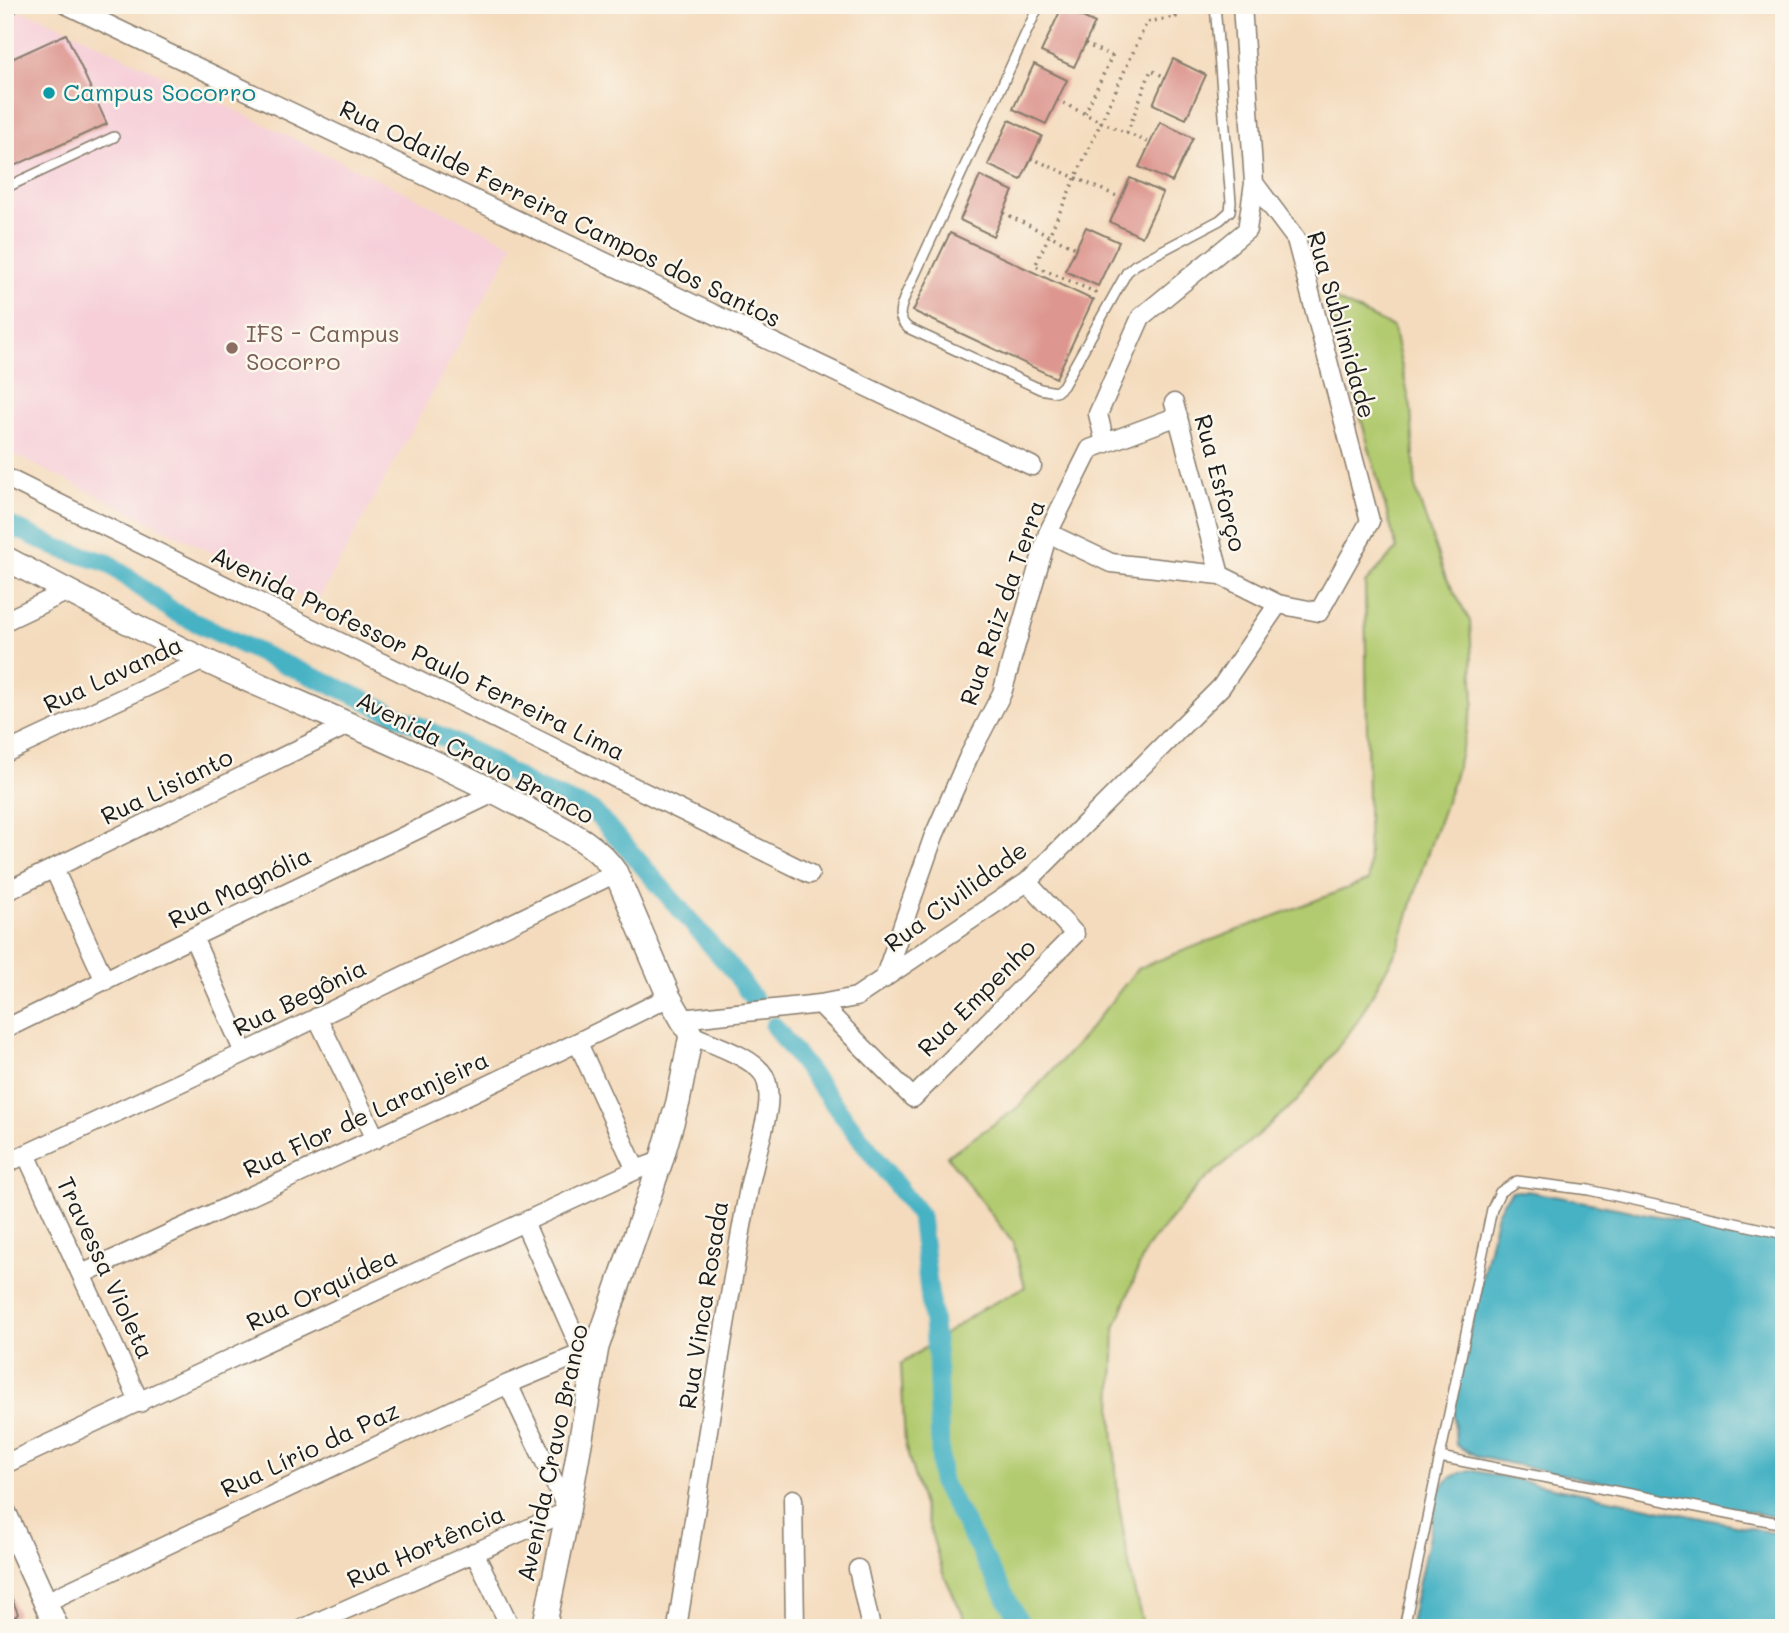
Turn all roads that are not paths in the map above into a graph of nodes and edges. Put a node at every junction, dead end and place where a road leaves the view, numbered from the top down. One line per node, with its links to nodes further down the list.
1 (67, 5): 10 (street, Rua Odailde Ferreira Campos dos Santos)
2 (1039, 5): 3 (lane)
3 (1215, 5)
4 (1242, 5): 6 (street)
5 (114, 137): 7 (lane)
6 (1254, 183): 9 (street); 16 (street, Rua Sublimidade)
7 (5, 188)
8 (1176, 410): 9 (street, Rua Raiz da Terra); 14 (street, Rua Esforço)
9 (1105, 443): 12 (street, Rua Raiz da Terra)
10 (1032, 466)
11 (5, 477): 24 (street, Avenida Professor Paulo Ferreira Lima)
12 (1048, 533): 14 (street); 28 (street, Rua Raiz da Terra)
13 (5, 558): 15 (street, Avenida Cravo Branco)
14 (1220, 575): 16 (street)
15 (68, 591): 17 (street); 18 (street, Avenida Cravo Branco)
16 (1278, 604): 25 (street, Rua Civilidade)
17 (5, 621)
18 (204, 660): 19 (street, Avenida Cravo Branco); 20 (street, Rua Lavanda)
19 (350, 724): 21 (street, Avenida Cravo Branco); 22 (street, Rua Lisianto)
20 (5, 753)
21 (496, 792): 23 (street, Avenida Cravo Branco); 27 (street, Rua Magnólia)
22 (54, 869): 26 (street, Rua Lisianto); 29 (street)
23 (616, 873): 30 (street, Avenida Cravo Branco); 32 (street, Rua Begônia)
24 (810, 874)
25 (1027, 882): 28 (street, Rua Civilidade); 31 (street, Rua Empenho)
26 (5, 892)
27 (193, 937): 29 (street, Rua Magnólia); 36 (street)
28 (884, 979): 31 (street, Rua Civilidade)
29 (105, 981): 34 (street, Rua Magnólia)
30 (669, 997): 33 (street, Avenida Cravo Branco); 35 (street, Rua Flor de Laranjeira)
31 (820, 1004): 33 (street, Rua Civilidade)
32 (317, 1017): 36 (street, Rua Begônia); 37 (street)
33 (686, 1027): 39 (street, Avenida Cravo Branco); 61 (street, Rua Vinca Rosada)
34 (5, 1029)
35 (578, 1043): 37 (street, Rua Flor de Laranjeira); 41 (street)
36 (244, 1053): 38 (street, Rua Begônia)
37 (376, 1139): 44 (street, Rua Flor de Laranjeira)
38 (26, 1154): 40 (street, Rua Begônia); 44 (street, Travessa Violeta)
39 (660, 1161): 41 (street, Rua Orquídea); 45 (street, Avenida Cravo Branco)
40 (5, 1164)
41 (636, 1170): 42 (street, Rua Orquídea)
42 (524, 1222): 45 (street); 47 (street, Rua Orquídea)
43 (1784, 1234): 48 (lane)
44 (82, 1274): 47 (street, Travessa Violeta)
45 (590, 1350): 46 (street, Rua Lírio da Paz); 51 (street, Avenida Cravo Branco)
46 (508, 1384): 51 (street); 56 (street, Rua Lírio da Paz)
47 (140, 1403): 49 (street, Rua Orquídea)
48 (1440, 1457): 53 (lane); 64 (lane)
49 (5, 1464)
50 (793, 1499): 62 (street)
51 (568, 1510): 54 (street, Rua Hortência); 60 (street, Avenida Cravo Branco)
52 (5, 1514): 56 (street)
53 (1784, 1524)
54 (474, 1552): 58 (street, Rua Hortência); 59 (street)
55 (858, 1569): 63 (street)
56 (46, 1602): 57 (street)
57 (57, 1628)
58 (304, 1628)
59 (511, 1628)
60 (544, 1628)
61 (677, 1628)
62 (795, 1628)
63 (871, 1628)
64 (1404, 1628)

